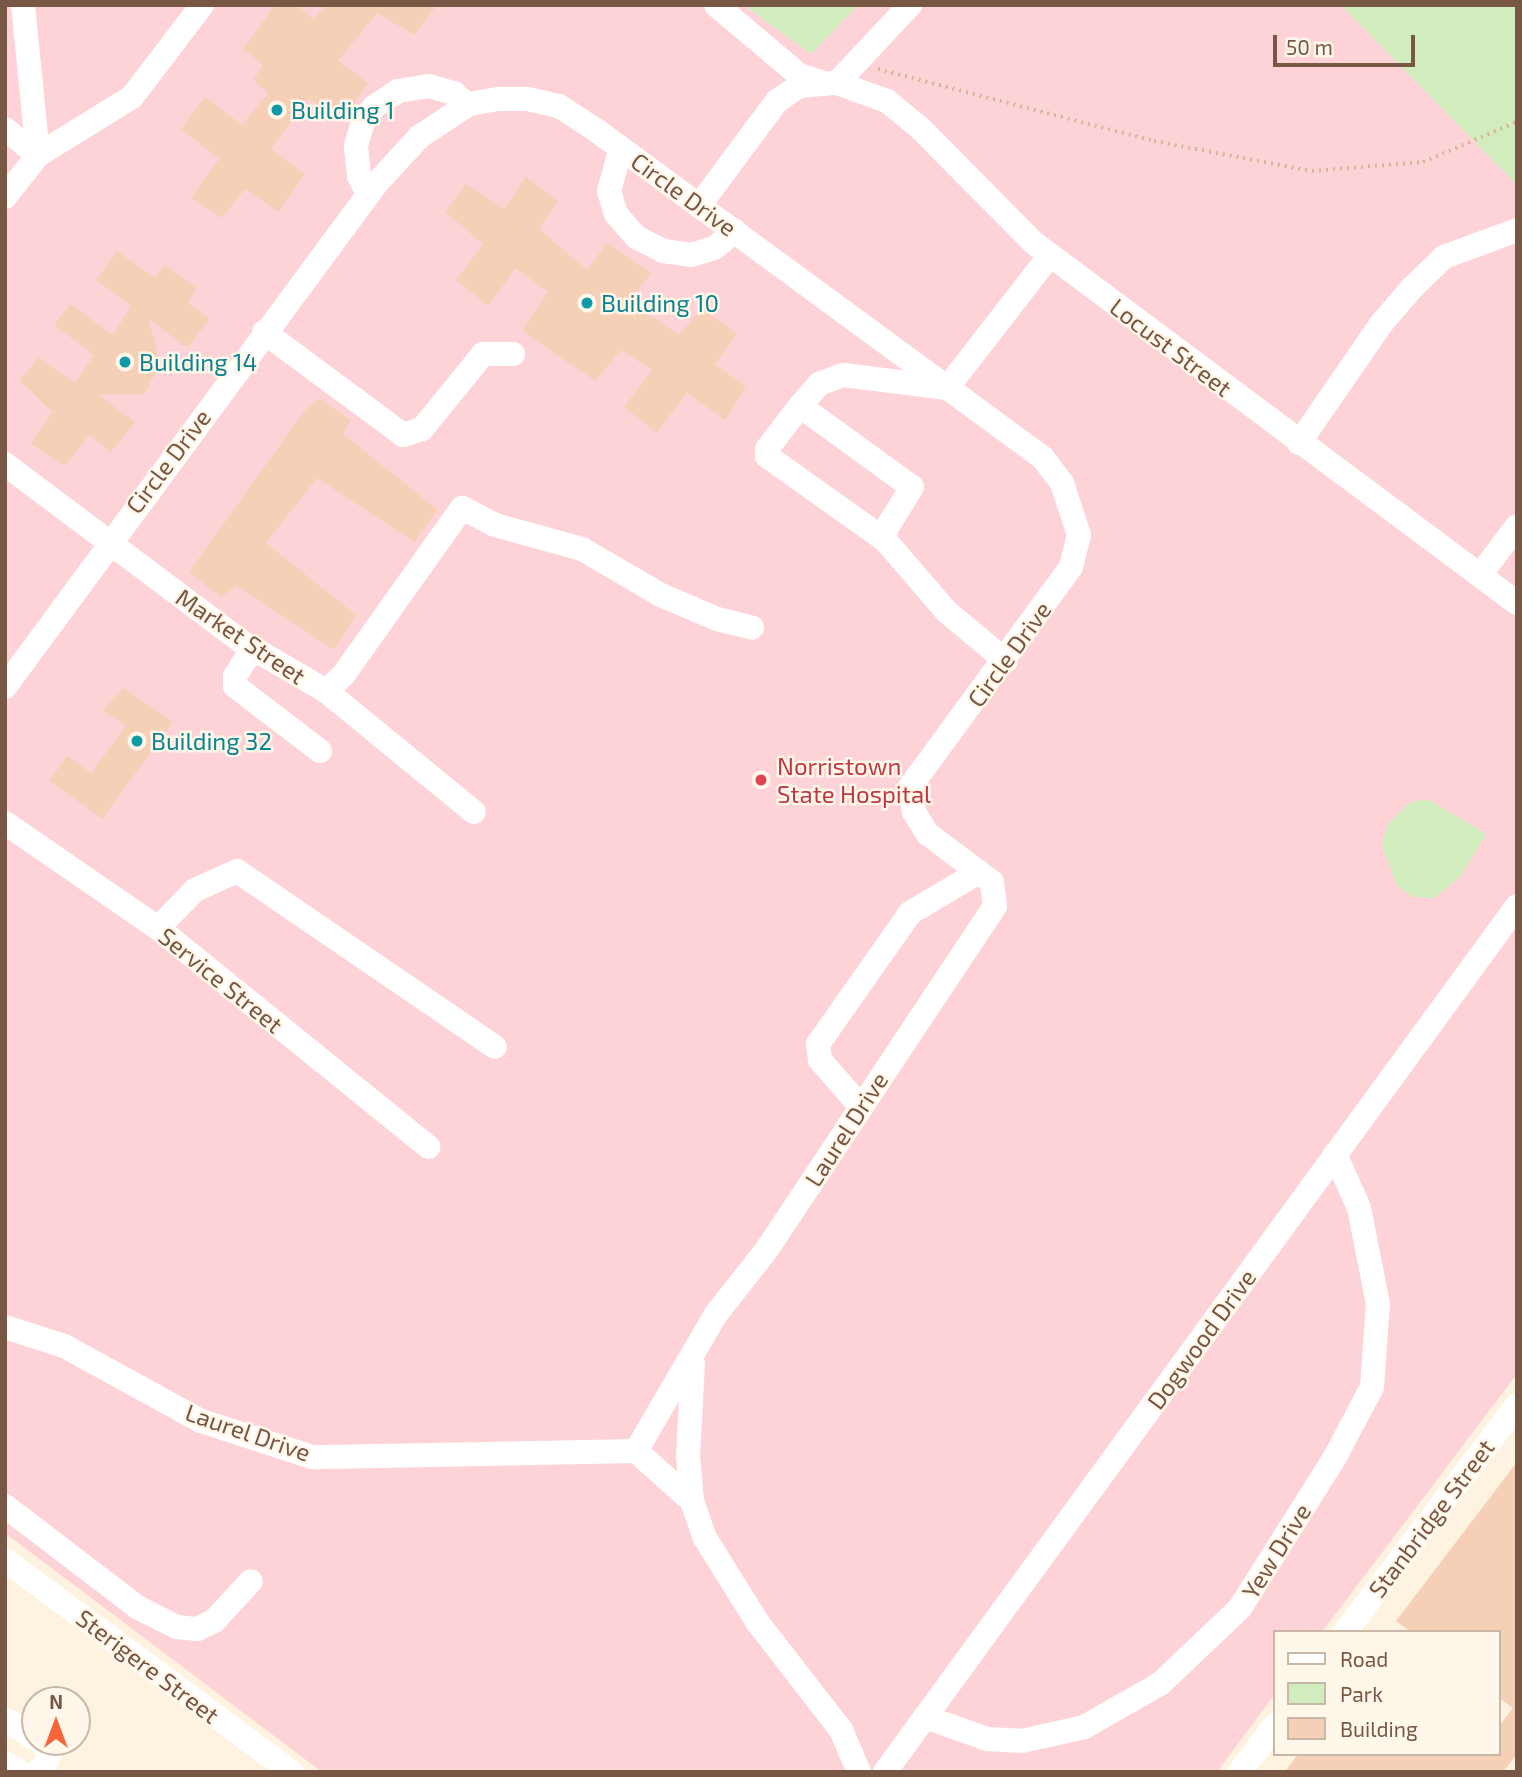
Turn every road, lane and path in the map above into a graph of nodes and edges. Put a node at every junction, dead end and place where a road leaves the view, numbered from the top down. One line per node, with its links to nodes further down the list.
1 (23, 5): 11 (street)
2 (202, 5): 11 (street)
3 (716, 5): 6 (street, Locust Street)
4 (911, 5): 5 (street)
5 (856, 63): 6 (street); 8 (path)
6 (829, 82): 14 (street); 17 (street, Locust Street)
7 (467, 105): 10 (street, Circle Drive); 12 (street, Circle Drive); 12 (street)
8 (1517, 122)
9 (5, 129): 11 (street)
10 (621, 148): 14 (street, Circle Drive); 16 (street)
11 (38, 155): 13 (street)
12 (368, 194): 18 (street, Circle Drive)
13 (5, 197)
14 (699, 206): 16 (street, Circle Drive)
15 (1517, 230): 22 (street)
16 (734, 232): 20 (street, Circle Drive)
17 (1050, 256): 20 (street); 22 (street, Locust Street)
18 (264, 332): 19 (street); 26 (street, Circle Drive)
19 (513, 354)
20 (947, 388): 21 (street); 31 (street, Circle Drive)
21 (800, 406): 25 (street); 25 (street)
22 (1299, 443): 27 (street, Locust Street)
23 (5, 464): 26 (street, Market Street)
24 (1517, 526): 27 (street)
25 (885, 540): 31 (street)
26 (107, 542): 30 (street, Market Street); 32 (street, Circle Drive)
27 (1480, 575): 28 (street, Locust Street)
28 (1517, 603)
29 (752, 628): 33 (street)
30 (258, 652): 33 (street, Market Street); 34 (street)
31 (1006, 661): 37 (street, Circle Drive)
32 (5, 687)
33 (326, 691): 35 (street, Market Street)
34 (320, 751)
35 (474, 812)
36 (5, 823): 40 (street, Service Street)
37 (979, 872): 38 (street, Circle Drive); 42 (street)
38 (995, 906): 42 (street, Laurel Drive)
39 (1517, 906): 44 (street, Dogwood Drive)
40 (158, 928): 41 (street); 43 (street, Service Street)
41 (495, 1047)
42 (861, 1107): 46 (street, Laurel Drive)
43 (428, 1147)
44 (1335, 1154): 54 (street, Dogwood Drive); 54 (street, Yew Drive)
45 (5, 1326): 48 (street, Laurel Drive)
46 (695, 1350): 48 (street, Laurel Drive); 49 (street, Laurel Drive)
47 (1517, 1405): 53 (street, Stanbridge Street)
48 (636, 1451): 49 (street, Laurel Drive)
49 (692, 1501): 63 (street, Laurel Drive)
50 (5, 1506): 52 (street)
51 (5, 1560): 62 (street, Sterigere Street)
52 (251, 1581)
53 (1347, 1630)
54 (925, 1717): 64 (street, Dogwood Drive)
55 (5, 1719): 57 (street)
56 (1274, 1725): 65 (street)
57 (21, 1730)
58 (49, 1756): 61 (street)
59 (5, 1763): 60 (street)
60 (20, 1772)
61 (37, 1772)
62 (292, 1772)
63 (859, 1772)
64 (885, 1772)
65 (1240, 1772)

